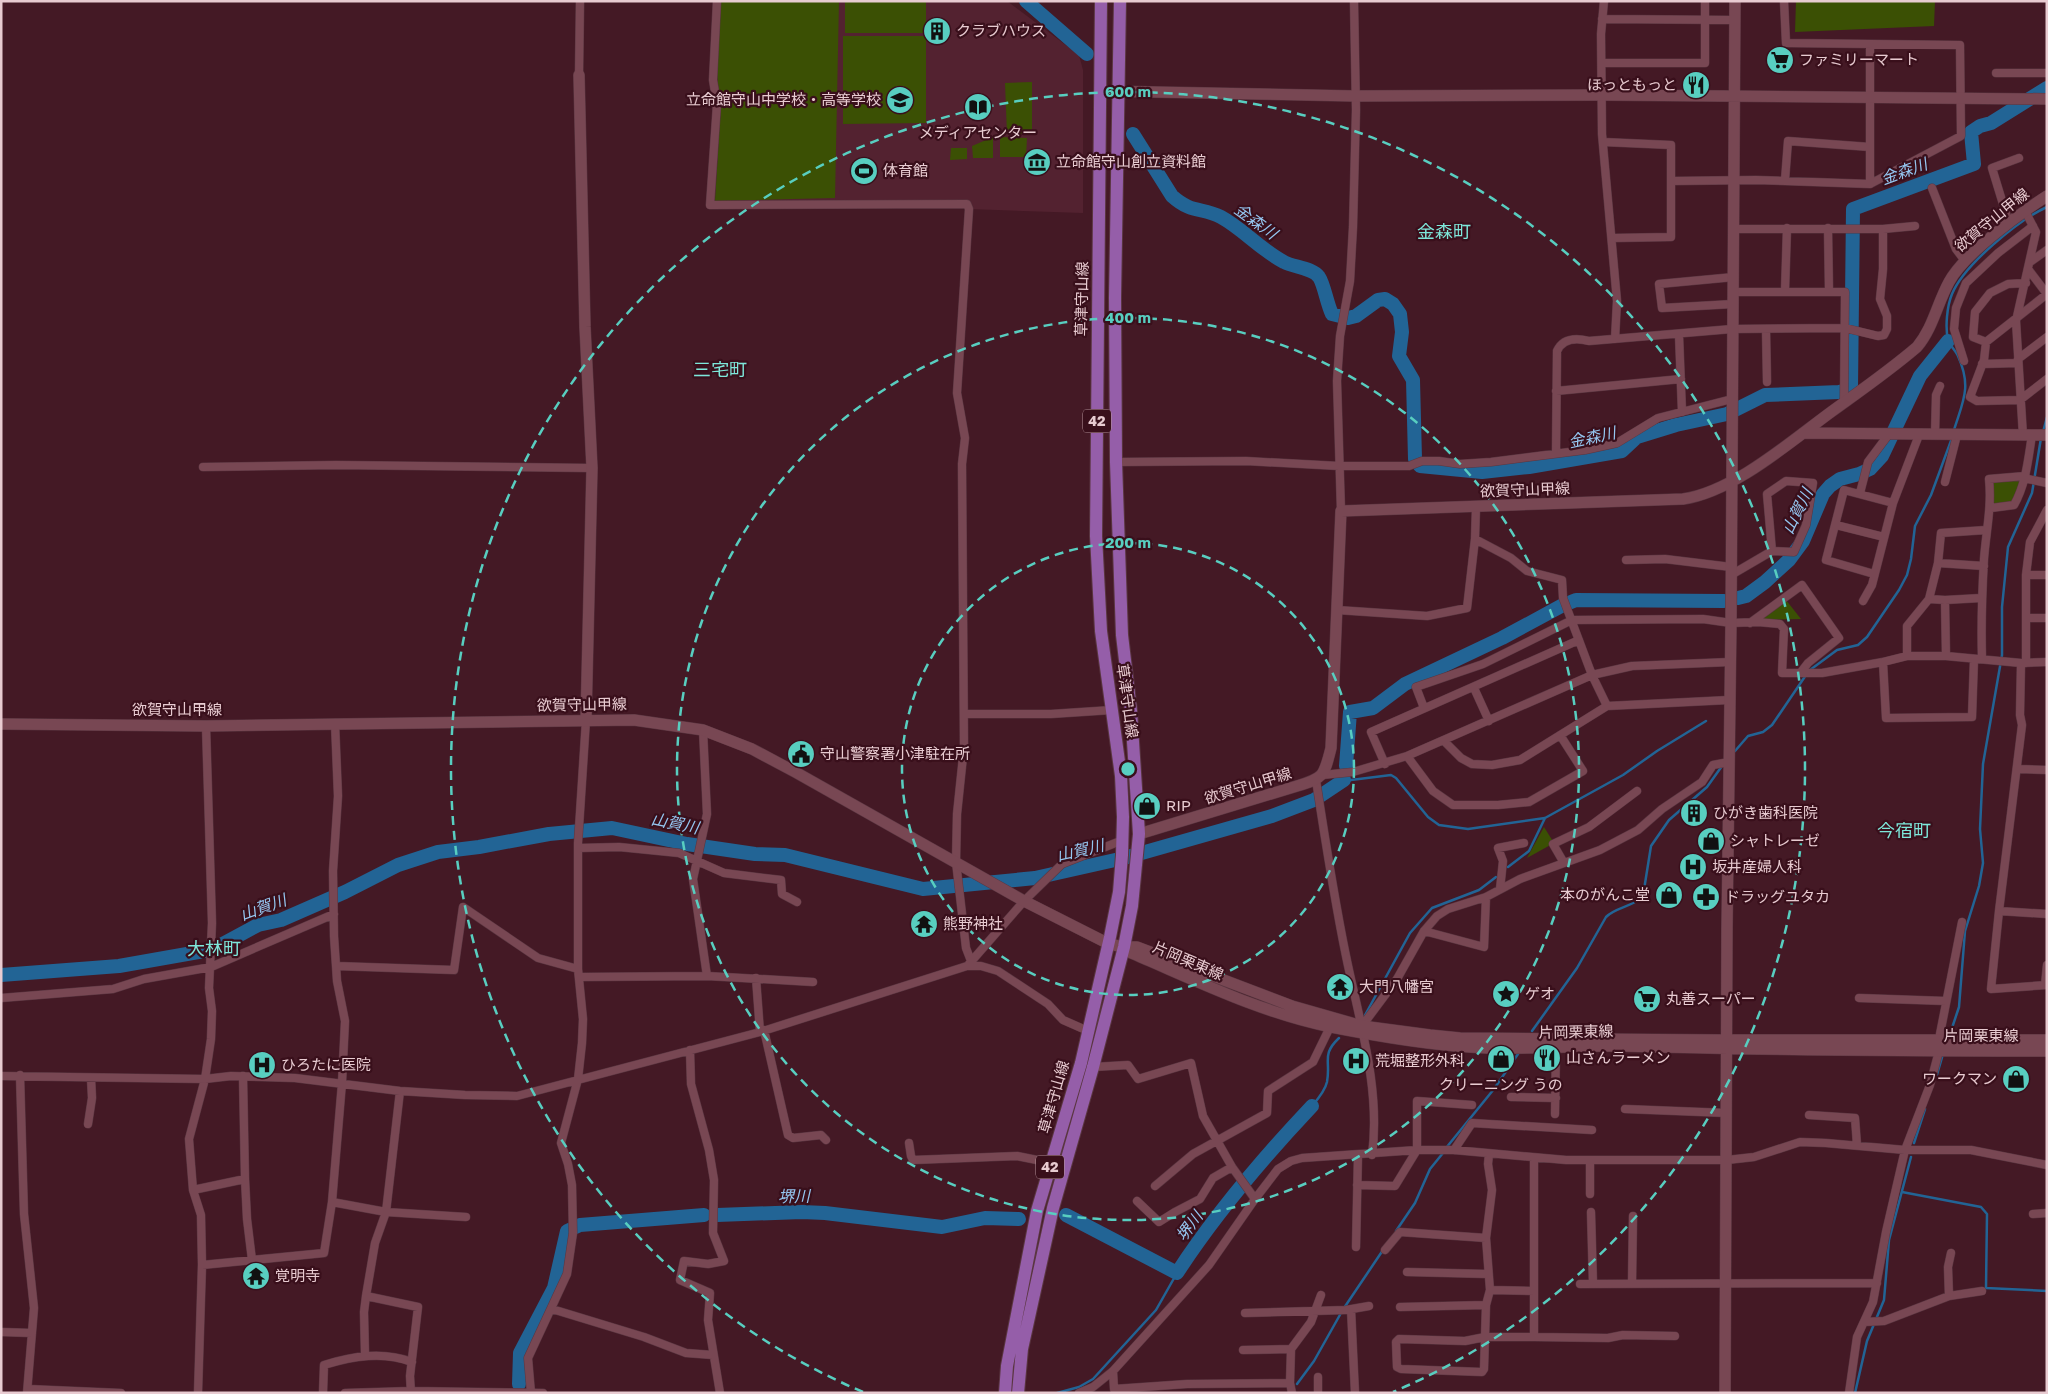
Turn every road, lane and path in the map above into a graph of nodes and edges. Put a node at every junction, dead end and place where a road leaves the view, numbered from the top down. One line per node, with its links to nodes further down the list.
1 (580, 1): 17 (street)
2 (717, 1): 133 (street)
3 (1101, 1): 18 (main road, 草津守山線 / 42)
4 (1120, 1): 19 (main road, 草津守山線 / 42)
5 (1354, 1): 21 (street)
6 (1604, 1): 11 (street)
7 (1705, 1): 10 (street)
8 (1735, 1): 12 (main road)
9 (1784, 1): 13 (street)
10 (1705, 18): 11 (street); 12 (street); 14 (street)
11 (1602, 19): 14 (street)
12 (1735, 20): 22 (main road)
13 (1870, 45): 23 (street); 24 (street)
14 (1602, 62): 20 (street)
15 (1996, 73): 16 (street)
16 (2047, 73)
17 (579, 75): 84 (main road)
18 (1100, 91): 19 (main road); 132 (main road, 草津守山線 / 42)
19 (1119, 92): 21 (main road); 81 (main road, 草津守山線 / 42)
20 (1602, 95): 21 (main road); 22 (main road); 26 (street)
21 (1355, 96): 82 (street)
22 (1734, 97): 23 (main road); 29 (main road)
23 (1869, 98): 24 (main road); 27 (street)
24 (1960, 99): 25 (main road); 32 (street)
25 (2047, 99)
26 (1603, 142): 31 (street); 43 (street)
27 (1870, 147): 30 (street); 32 (street)
28 (2019, 158): 36 (street)
29 (1734, 180): 30 (street); 31 (street); 41 (main road)
30 (1785, 180): 32 (street)
31 (1671, 181): 43 (street)
32 (1870, 184)
33 (1932, 188): 45 (street)
34 (2047, 196): 35 (main road, 欲賀守山甲線)
35 (2025, 211): 36 (main road, 欲賀守山甲線); 38 (street)
36 (2010, 223): 45 (main road, 欲賀守山甲線)
37 (1915, 226): 42 (street)
38 (2033, 226): 46 (street); 61 (street)
39 (1787, 228): 40 (street); 41 (street); 49 (street)
40 (1828, 228): 42 (street); 50 (street)
41 (1734, 229): 47 (main road)
42 (1882, 229): 54 (street)
43 (1612, 238): 59 (street)
44 (2047, 250): 46 (street)
45 (1965, 261): 71 (main road, 欲賀守山甲線)
46 (2029, 265): 48 (street); 51 (street)
47 (1734, 277): 52 (main road); 52 (street)
48 (2026, 283): 53 (street); 60 (street)
49 (1785, 291): 50 (street); 52 (street)
50 (1829, 291): 54 (street)
51 (2047, 294): 53 (street)
52 (1733, 298): 55 (main road)
53 (2017, 319): 60 (street); 62 (street)
54 (1845, 328): 56 (street); 71 (street)
55 (1732, 329): 56 (street); 57 (street); 69 (main road)
56 (1766, 329): 66 (street)
57 (1679, 334): 59 (street); 64 (street)
58 (2047, 337): 62 (street)
59 (1615, 339): 68 (street)
60 (1986, 342): 63 (street)
61 (1964, 361)
62 (2018, 361): 63 (street); 70 (street)
63 (1982, 364): 70 (street)
64 (1681, 379): 68 (street); 72 (street)
65 (2047, 379): 70 (street)
66 (1767, 382)
67 (1940, 386): 76 (street)
68 (1556, 392): 80 (street)
69 (1732, 399): 72 (street); 87 (main road)
70 (2020, 400): 79 (street)
71 (1844, 402): 73 (main road, 欲賀守山甲線)
72 (1682, 412): 80 (street)
73 (1803, 433): 74 (main road); 87 (main road, 欲賀守山甲線)
74 (1889, 434): 75 (main road); 89 (street)
75 (1919, 435): 76 (main road); 90 (street)
76 (1935, 435): 77 (main road)
77 (1957, 435): 79 (main road); 86 (street)
78 (2047, 435): 79 (main road)
79 (2027, 436): 85 (street)
80 (1556, 453): 82 (street)
81 (1116, 462): 82 (street); 149 (main road, 草津守山線 / 42)
82 (1339, 466): 94 (street)
83 (203, 467): 84 (street)
84 (592, 468): 134 (main road)
85 (2030, 478): 88 (street); 92 (street); 92 (street)
86 (1945, 482)
87 (1731, 483): 91 (main road, 欲賀守山甲線); 104 (main road)
88 (2047, 483)
89 (1860, 493): 90 (street); 95 (street)
90 (1893, 503): 98 (street)
91 (1476, 507): 94 (main road, 欲賀守山甲線); 99 (street)
92 (1991, 508): 97 (street)
93 (2047, 510): 96 (street)
94 (1341, 511): 112 (main road)
95 (1836, 525): 98 (street); 105 (street)
96 (2043, 525): 106 (street)
97 (1986, 530): 102 (street); 103 (street)
98 (1884, 537): 105 (street)
99 (1475, 538): 112 (street); 115 (street)
100 (1772, 551): 100 (street); 104 (street)
101 (1626, 560): 104 (street)
102 (1938, 563): 103 (street); 108 (street)
103 (1984, 566): 109 (street)
104 (1731, 571): 117 (main road)
105 (1874, 574): 111 (street)
106 (2026, 575): 107 (street); 113 (street)
107 (2047, 576)
108 (1928, 598): 110 (street); 119 (street)
109 (1981, 598): 110 (street); 121 (street)
110 (1945, 600): 120 (street)
111 (1863, 601)
112 (1337, 610): 147 (main road)
113 (2026, 618): 114 (street); 125 (street)
114 (2047, 618)
115 (1572, 620): 117 (street); 118 (street); 131 (street)
116 (1750, 623): 117 (street); 126 (street); 126 (street)
117 (1731, 624): 122 (main road)
118 (1579, 640): 127 (street); 128 (street)
119 (1907, 656): 120 (street); 123 (street)
120 (1946, 656): 121 (street)
121 (1978, 659): 123 (street); 125 (street)
122 (1730, 662): 127 (street); 129 (main road)
123 (1882, 662): 126 (street)
124 (2047, 662): 125 (street)
125 (2024, 663): 145 (street)
126 (1803, 672)
127 (1592, 675): 130 (street); 135 (street)
128 (1474, 688): 131 (street); 135 (street)
129 (1729, 700): 130 (street); 143 (main road)
130 (1607, 706): 140 (street)
131 (1424, 708): 144 (street)
132 (1112, 710): 133 (street); 150 (main road, 草津守山線 / 42)
133 (964, 714): 154 (street)
134 (586, 720): 137 (main road, 欲賀守山甲線); 139 (main road, 欲賀守山甲線); 152 (street)
135 (1489, 722): 141 (street)
136 (1, 724): 138 (main road, 欲賀守山甲線)
137 (335, 724): 138 (main road, 欲賀守山甲線); 161 (street)
138 (206, 726): 170 (street)
139 (703, 730): 153 (street); 154 (main road, 欲賀守山甲線)
140 (1560, 735): 141 (street); 142 (street)
141 (1444, 741): 142 (street)
142 (1407, 756): 144 (street)
143 (1729, 762): 155 (street); 184 (main road)
144 (1385, 764): 147 (street)
145 (2018, 769): 146 (street); 160 (street)
146 (2047, 770)
147 (1319, 778): 149 (main road, 欲賀守山甲線); 180 (street)
148 (1636, 791): 155 (street)
149 (1139, 834): 166 (main road, 草津守山線 / 42)
150 (1123, 840): 158 (street); 165 (main road, 草津守山線 / 42)
151 (1524, 843): 156 (street)
152 (578, 848): 153 (street); 171 (street)
153 (697, 861): 159 (street); 172 (street)
154 (956, 862): 158 (main road, 欲賀守山甲線); 167 (street)
155 (1564, 863): 156 (street)
156 (1500, 889): 157 (street)
157 (1486, 897): 164 (street); 164 (street)
158 (1024, 901): 165 (main road, 欲賀守山甲線); 167 (street)
159 (797, 902)
160 (1998, 912): 162 (street); 175 (street)
161 (334, 914): 169 (street); 170 (street)
162 (2047, 914)
163 (1962, 922): 178 (street)
164 (1424, 931): 180 (street)
165 (1109, 944): 166 (main road, 片岡栗東線); 182 (main road, 草津守山線 / 42)
166 (1124, 947): 179 (main road, 片岡栗東線); 180 (main road, 片岡栗東線); 189 (main road, 草津守山線 / 42)
167 (969, 963): 181 (street); 182 (street)
168 (2047, 965): 175 (street)
169 (336, 966): 171 (street); 196 (street)
170 (211, 967): 176 (street); 194 (street)
171 (579, 973): 172 (street); 195 (street)
172 (707, 976): 173 (street)
173 (756, 978): 174 (street); 181 (street)
174 (813, 982)
175 (2046, 986)
176 (1, 998)
177 (1859, 998): 178 (street)
178 (1946, 1001): 185 (street)
179 (1330, 1027): 180 (main road, 片岡栗東線); 208 (street)
180 (1362, 1029): 184 (main road, 片岡栗東線); 186 (main road, 片岡栗東線); 216 (street)
181 (762, 1031): 187 (street); 207 (street)
182 (1088, 1031): 220 (main road, 草津守山線 / 42)
183 (2047, 1040): 185 (main road, 片岡栗東線)
184 (1726, 1044): 185 (main road, 片岡栗東線); 186 (main road, 片岡栗東線); 202 (main road)
185 (1946, 1044): 188 (main road, 片岡栗東線); 213 (street)
186 (1556, 1048): 199 (street)
187 (690, 1050): 195 (street); 272 (street)
188 (2047, 1051)
189 (1094, 1067): 208 (street); 289 (main road, 草津守山線 / 42)
190 (20, 1075): 191 (street); 193 (street); 265 (street)
191 (1, 1076)
192 (243, 1076): 194 (street); 196 (street); 223 (street)
193 (91, 1078): 194 (street); 205 (street)
194 (205, 1079): 226 (street)
195 (578, 1079): 197 (street); 259 (street)
196 (342, 1083): 197 (street); 230 (street)
197 (400, 1091): 231 (street)
198 (1511, 1096): 199 (street)
199 (1556, 1098): 203 (street)
200 (1472, 1105): 211 (street)
201 (1625, 1109): 202 (street)
202 (1727, 1113): 219 (main road)
203 (1555, 1114)
204 (1809, 1115): 210 (street)
205 (88, 1124)
206 (1592, 1130): 212 (street)
207 (826, 1140)
208 (1217, 1142): 222 (street); 225 (street)
209 (909, 1143): 220 (street)
210 (1857, 1145): 213 (street); 219 (street)
211 (1417, 1150): 212 (street); 216 (street); 224 (street)
212 (1452, 1150): 214 (street)
213 (1905, 1150): 221 (street); 245 (street)
214 (1489, 1154): 217 (street); 237 (street)
215 (1358, 1155): 216 (street); 224 (street); 228 (street)
216 (1372, 1155)
217 (1534, 1158): 218 (street); 251 (street)
218 (1590, 1160): 219 (street); 227 (street)
219 (1727, 1160): 249 (main road)
220 (1052, 1163): 288 (main road, 草津守山線 / 42)
221 (2047, 1165)
222 (1232, 1167): 228 (street); 229 (street)
223 (245, 1179): 226 (street); 241 (street)
224 (1358, 1184): 238 (street)
225 (1155, 1186)
226 (193, 1190): 242 (street)
227 (1590, 1194)
228 (1255, 1199): 274 (street)
229 (1137, 1201)
230 (332, 1202): 231 (street); 241 (street)
231 (386, 1212): 236 (street); 254 (street)
232 (1591, 1212): 247 (street)
233 (2047, 1213): 234 (street)
234 (2033, 1214)
235 (1633, 1216): 248 (street)
236 (466, 1217)
237 (1486, 1238): 239 (street); 244 (street)
238 (1356, 1248)
239 (1385, 1250)
240 (1951, 1253): 255 (street)
241 (252, 1260): 242 (street)
242 (202, 1265): 283 (street)
243 (1406, 1272): 244 (street)
244 (1488, 1274): 250 (street)
245 (1876, 1283): 249 (street); 263 (street)
246 (1580, 1284): 247 (street)
247 (1593, 1284): 248 (street)
248 (1632, 1284): 249 (street)
249 (1725, 1284): 294 (main road)
250 (1490, 1290): 251 (street); 256 (street)
251 (1534, 1291): 267 (street)
252 (1982, 1292): 255 (street)
253 (1320, 1295): 261 (street)
254 (366, 1296): 271 (street); 273 (street)
255 (1950, 1296): 263 (street)
256 (1486, 1305): 258 (street); 268 (street)
257 (1369, 1306): 260 (street)
258 (1400, 1307)
259 (552, 1309): 272 (street); 281 (street)
260 (1345, 1309): 261 (street); 293 (street)
261 (1315, 1310): 262 (street); 269 (street)
262 (1245, 1313)
263 (1864, 1322): 295 (street)
264 (1, 1332): 265 (street)
265 (32, 1333): 277 (street)
266 (1676, 1336): 267 (street)
267 (1534, 1337): 268 (street)
268 (1485, 1338): 268 (street)
269 (1291, 1349): 270 (street); 276 (street)
270 (1243, 1350)
271 (366, 1355): 273 (street); 284 (street)
272 (714, 1356): 287 (street)
273 (412, 1362): 279 (street)
274 (1113, 1371): 276 (street); 290 (street)
275 (1318, 1377): 292 (street)
276 (1290, 1383): 291 (street)
277 (28, 1391): 278 (street)
278 (91, 1392): 282 (street)
279 (411, 1392): 280 (street); 285 (street)
280 (513, 1392): 281 (street)
281 (531, 1392): 286 (street)
282 (121, 1393)
283 (198, 1393)
284 (324, 1393)
285 (345, 1393)
286 (543, 1393)
287 (720, 1393)
288 (1005, 1393)
289 (1018, 1393)
290 (1079, 1393)
291 (1292, 1393)
292 (1318, 1393)
293 (1355, 1393)
294 (1725, 1393)
295 (1850, 1393)

